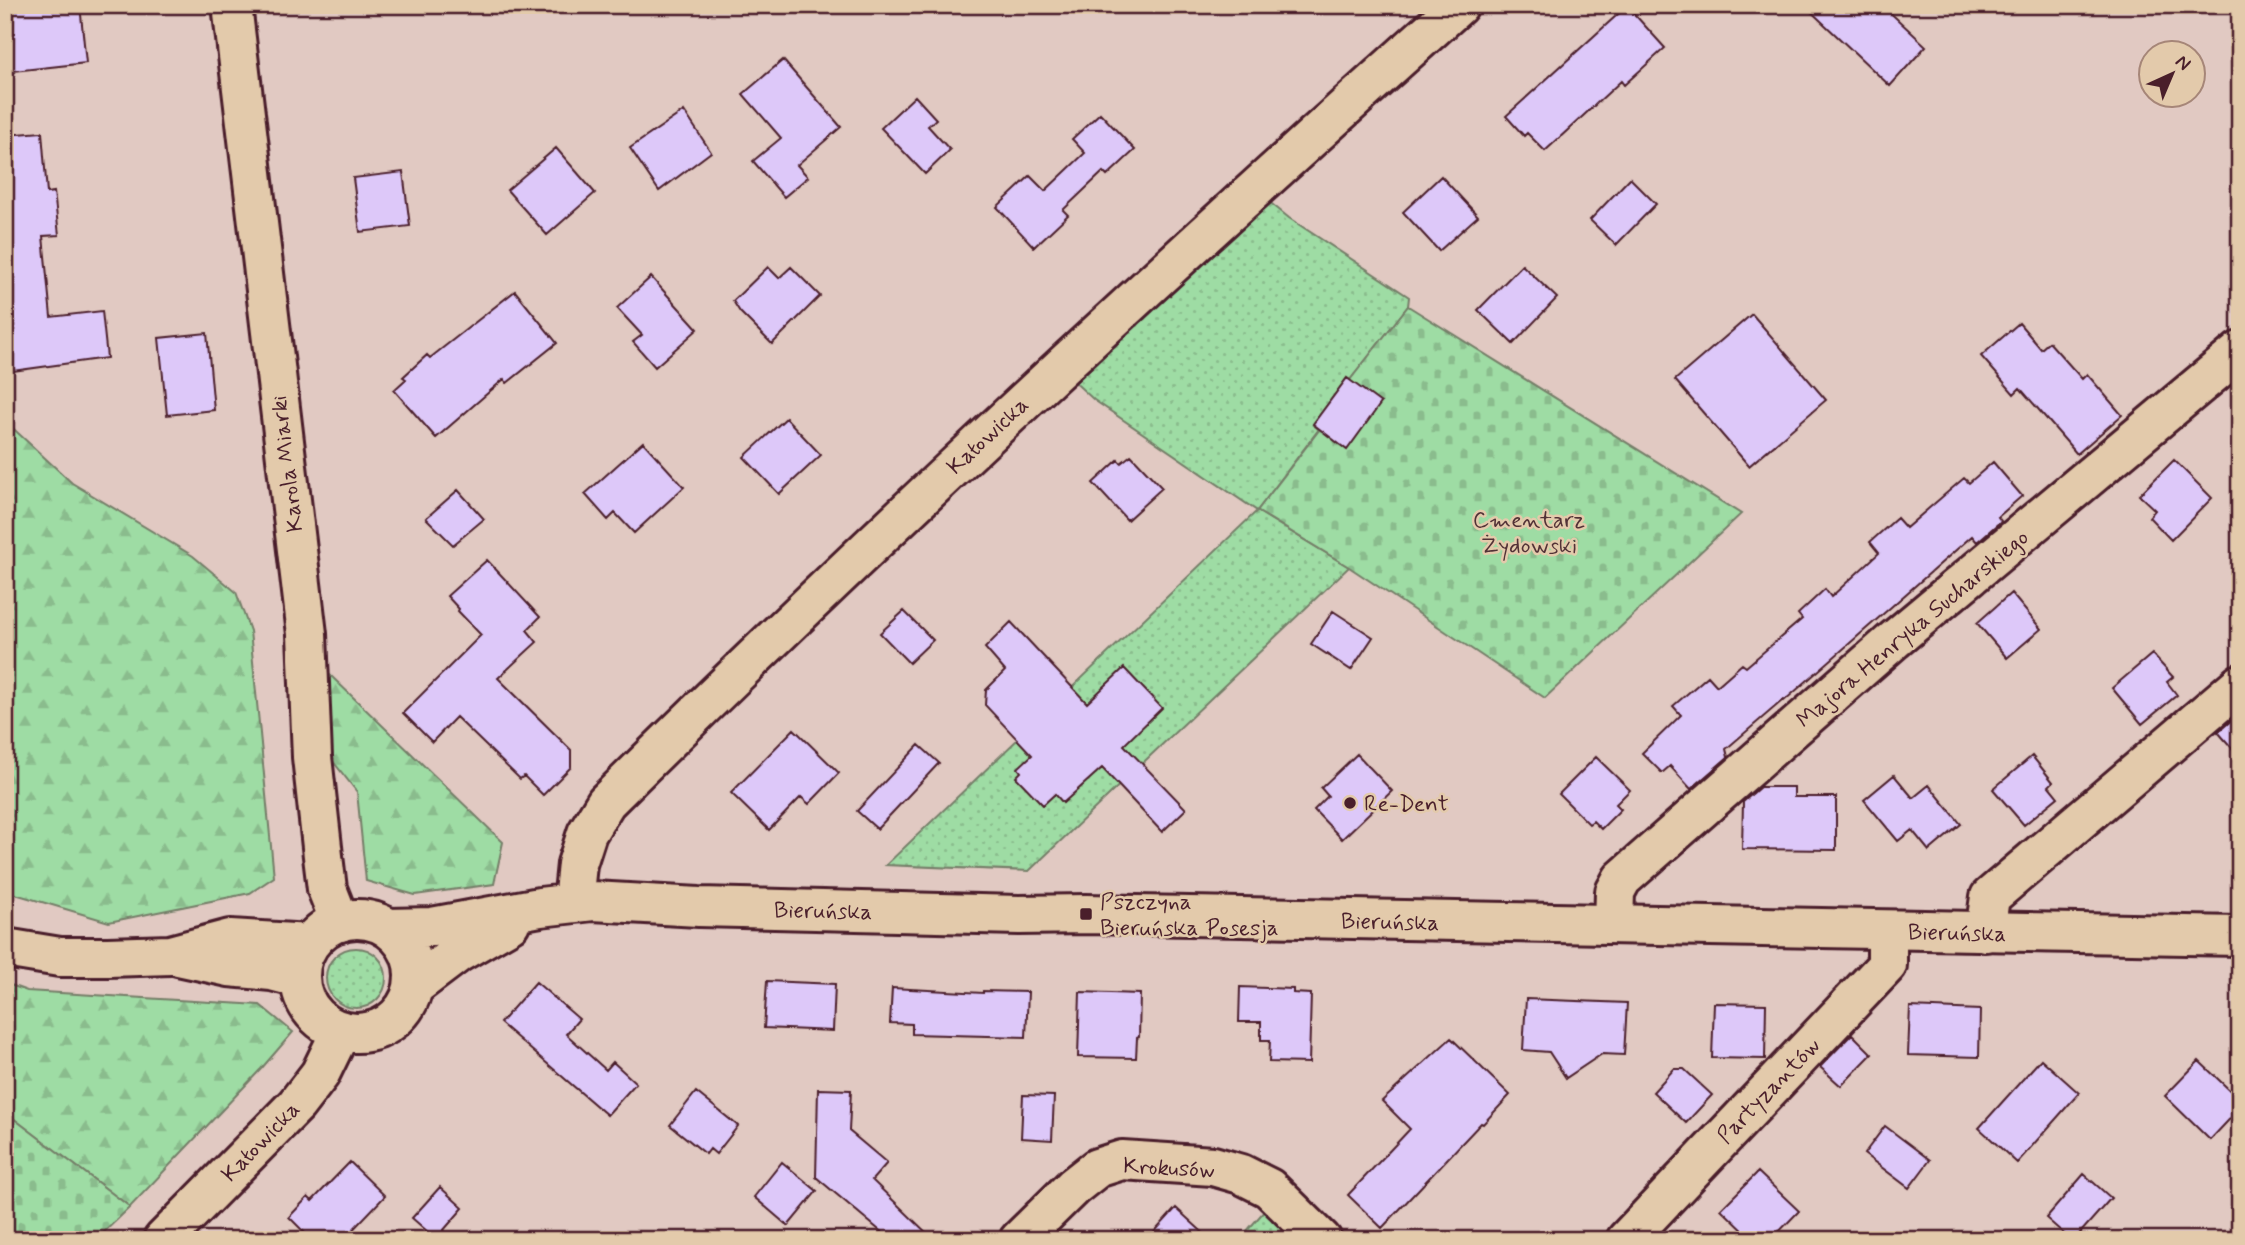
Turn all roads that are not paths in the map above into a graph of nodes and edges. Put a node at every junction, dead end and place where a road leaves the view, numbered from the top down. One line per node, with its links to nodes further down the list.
1 (232, 5): 6 (street, Karola Miarki)
2 (1459, 5): 5 (street, Katowicka)
3 (2240, 351): 7 (street, Majora Henryka Sucharskiego)
4 (2240, 684): 10 (street)
5 (556, 905): 7 (street, Bieruńska); 8 (street, Bieruńska); 14 (street, Bieruńska)
6 (340, 922): 8 (street); 13 (street)
7 (1614, 924): 9 (street, Bieruńska)
8 (389, 928): 14 (street)
9 (1887, 931): 10 (street, Bieruńska); 19 (street, Partyzantów)
10 (1985, 932): 11 (street, Bieruńska)
11 (2240, 936)
12 (5, 948): 13 (street)
13 (304, 961): 15 (street)
14 (413, 987): 15 (street)
15 (341, 1031): 16 (street, Katowicka)
16 (163, 1240)
17 (1019, 1240): 18 (street, Krokusów)
18 (1322, 1240)
19 (1626, 1240)

